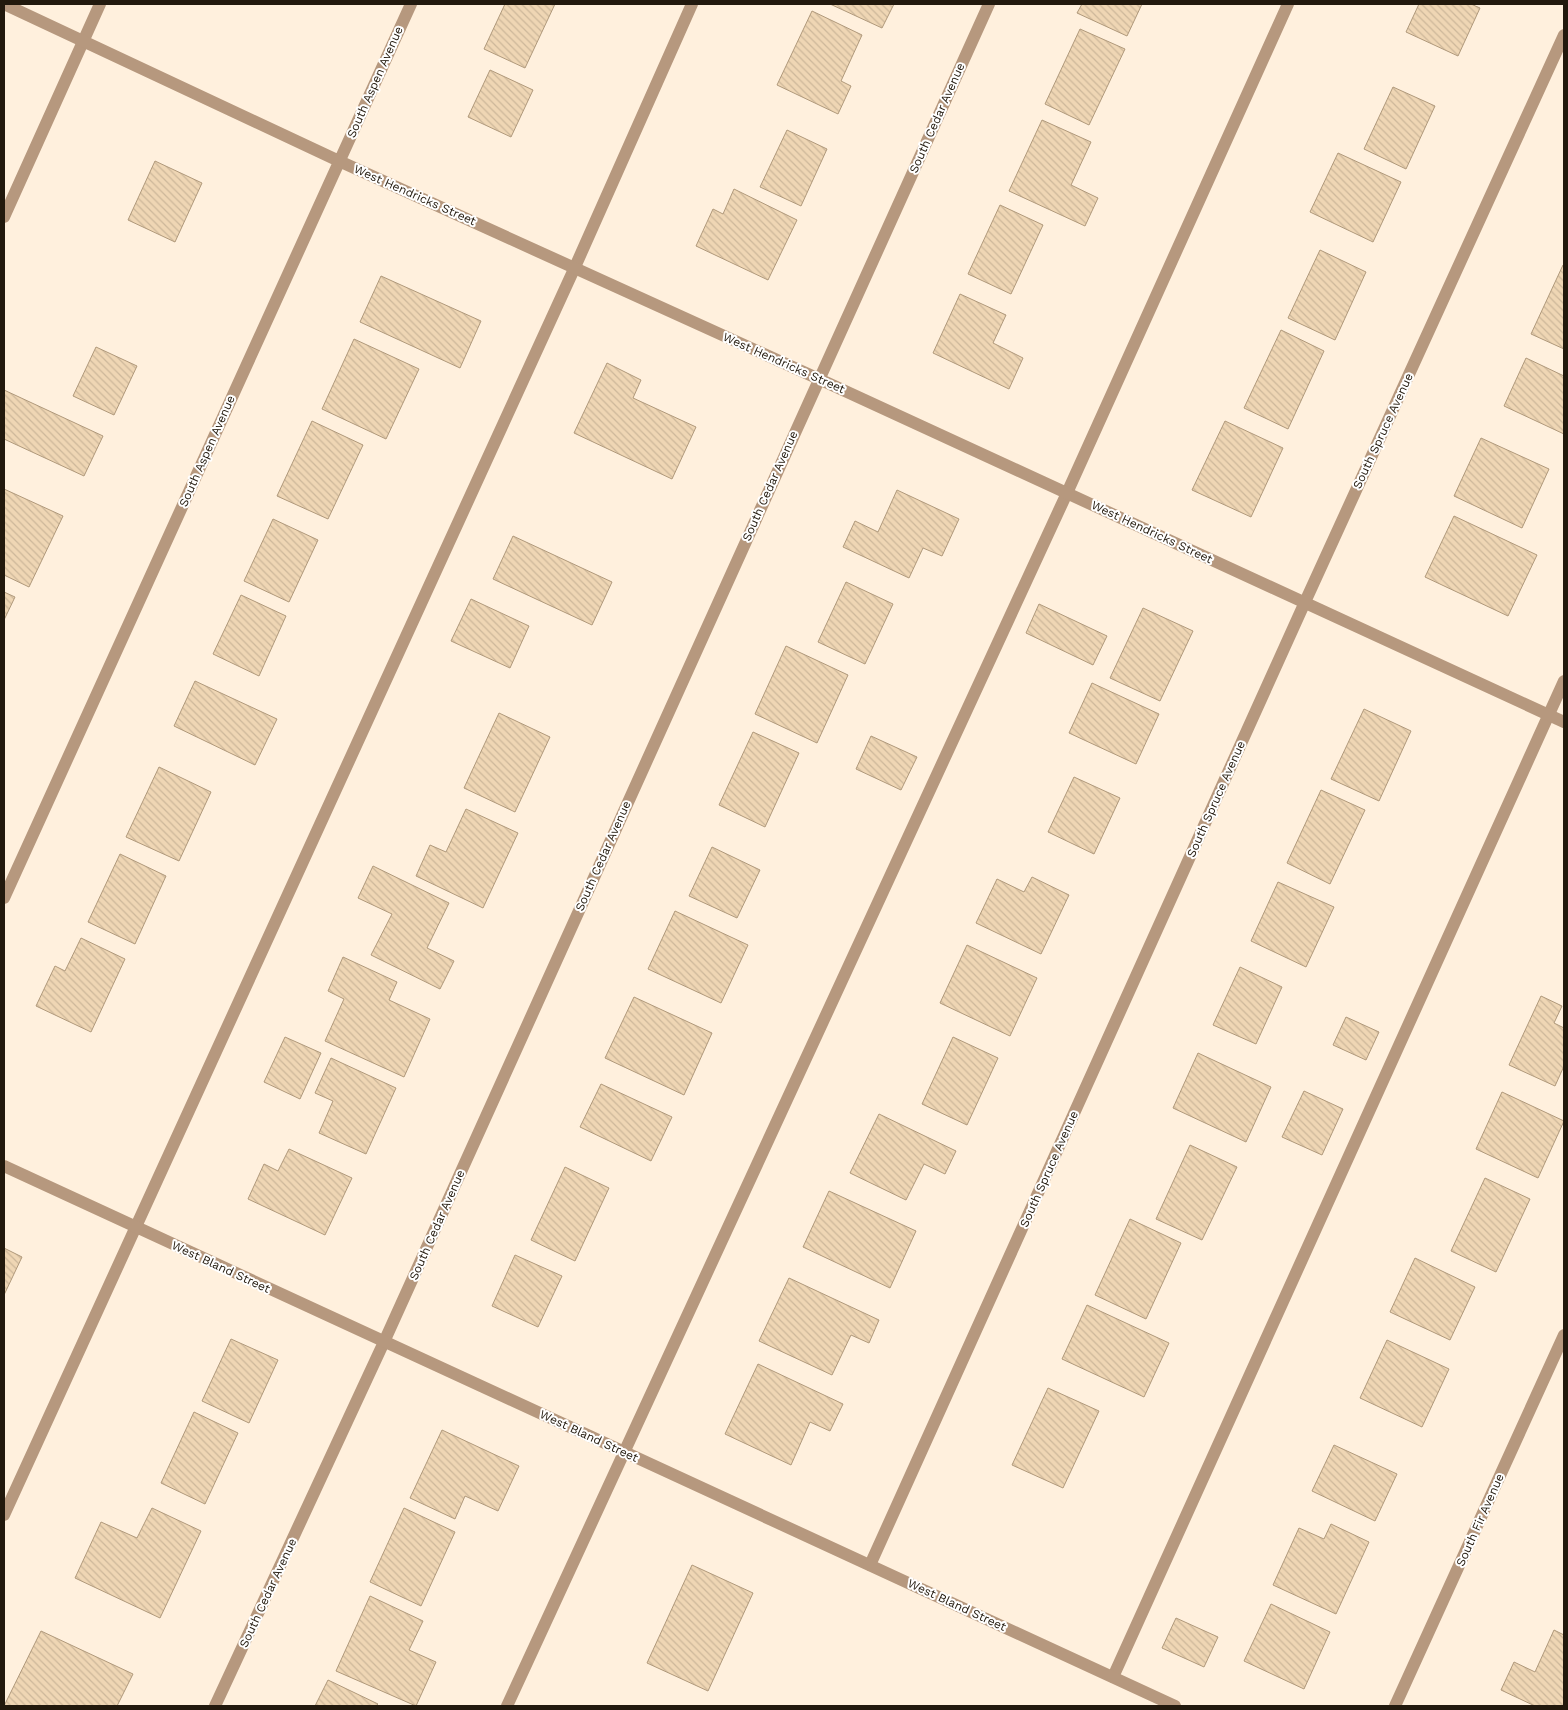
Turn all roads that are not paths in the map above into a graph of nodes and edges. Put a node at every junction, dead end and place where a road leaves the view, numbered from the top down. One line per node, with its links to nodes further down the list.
1 (4, 4): 8 (street, West Hendricks Street)
2 (100, 4): 8 (street)
3 (411, 4): 9 (street, South Aspen Avenue)
4 (692, 4): 11 (street)
5 (989, 4): 12 (street, South Cedar Avenue)
6 (1288, 4): 13 (street)
7 (1564, 35): 14 (street, South Spruce Avenue)
8 (83, 41): 9 (street, West Hendricks Street); 10 (street)
9 (339, 161): 11 (street, West Hendricks Street); 18 (street, South Aspen Avenue)
10 (4, 217)
11 (575, 268): 12 (street, West Hendricks Street); 20 (street)
12 (819, 379): 13 (street, West Hendricks Street); 22 (street, South Cedar Avenue)
13 (1067, 493): 14 (street, West Hendricks Street); 23 (street)
14 (1305, 602): 16 (street, West Hendricks Street); 25 (street, South Spruce Avenue)
15 (1564, 681): 16 (street)
16 (1549, 715): 17 (street, West Hendricks Street); 26 (street)
17 (1564, 722)
18 (4, 898)
19 (4, 1166): 20 (street, West Bland Street)
20 (136, 1227): 22 (street, West Bland Street); 24 (street)
21 (1564, 1335): 30 (street, South Fir Avenue)
22 (384, 1342): 23 (street, West Bland Street); 27 (street, South Cedar Avenue)
23 (624, 1452): 25 (street, West Bland Street); 28 (street)
24 (4, 1515)
25 (870, 1565): 26 (street, West Bland Street)
26 (1113, 1677): 29 (street, West Bland Street)
27 (215, 1706)
28 (507, 1706)
29 (1175, 1706)
30 (1395, 1706)

